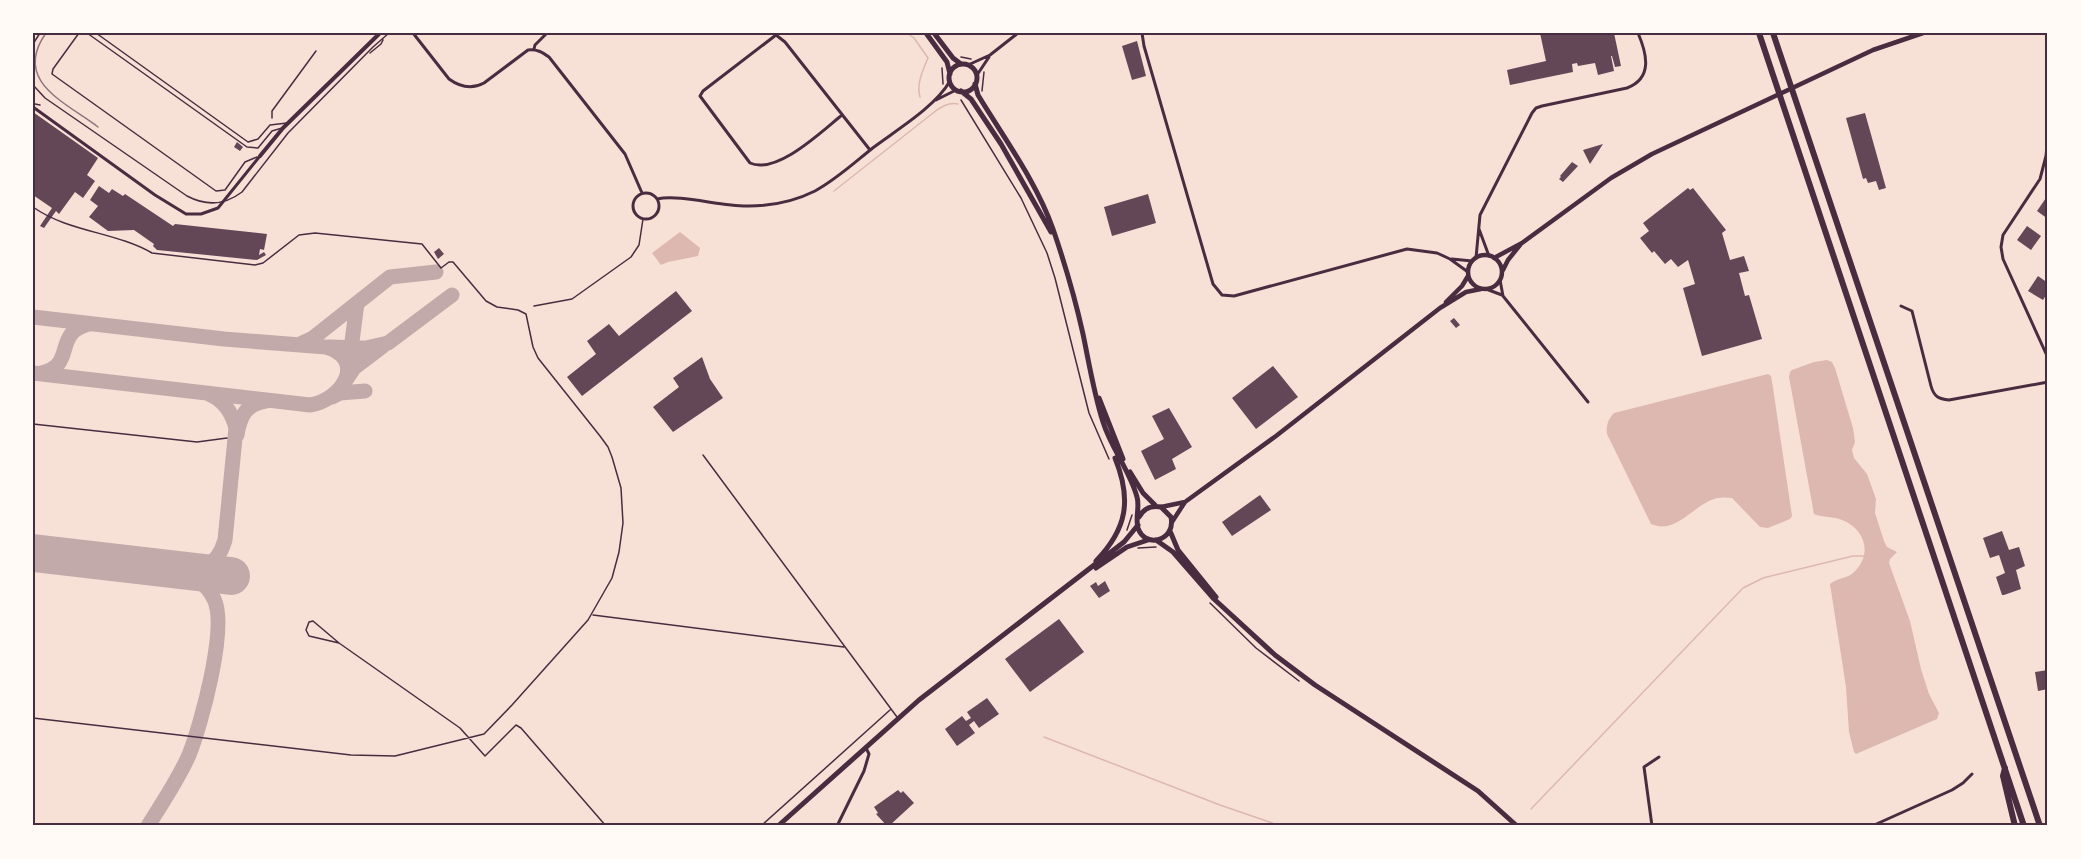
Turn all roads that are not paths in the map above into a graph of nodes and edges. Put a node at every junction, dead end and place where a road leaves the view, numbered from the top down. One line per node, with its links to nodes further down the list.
1 (40, 33): 17 (lane)
2 (79, 33): 36 (lane)
3 (87, 33): 33 (lane)
4 (96, 33): 32 (lane)
5 (380, 33): 32 (street)
6 (389, 33): 39 (lane)
7 (413, 33): 18 (street)
8 (547, 33): 18 (street)
9 (926, 33): 23 (main road)
10 (934, 33): 21 (main road)
11 (1018, 33): 20 (street)
12 (1142, 33): 46 (street)
13 (1638, 33): 42 (street)
14 (1759, 33): 83 (highway)
15 (1773, 33): 94 (highway)
16 (1923, 33): 44 (main road)
17 (33, 44)
18 (534, 49): 37 (street)
19 (316, 51): 31 (lane)
20 (990, 55): 21 (street); 22 (street)
21 (964, 65): 22 (main road); 23 (main road)
22 (976, 75): 24 (main road)
23 (950, 77): 26 (main road); 27 (street)
24 (975, 84): 26 (main road); 43 (main road)
25 (33, 86): 39 (lane)
26 (959, 90): 27 (street); 43 (main road)
27 (931, 103): 35 (street)
28 (40, 105): 29 (lane)
29 (34, 106): 39 (street)
30 (842, 115): 30 (street); 35 (street)
31 (272, 118)
32 (288, 123): 33 (street)
33 (283, 128): 36 (street)
34 (2048, 135): 56 (street)
35 (870, 150): 38 (street)
36 (260, 156): 39 (street)
37 (642, 194): 38 (street); 41 (street)
38 (657, 199): 41 (street)
39 (226, 201)
40 (33, 207): 74 (lane)
41 (643, 219): 53 (lane)
42 (1479, 227): 45 (street); 47 (street)
43 (1055, 238): 58 (main road)
44 (1522, 243): 45 (main road); 48 (main road)
45 (1491, 257): 47 (main road); 48 (main road)
46 (1450, 259): 47 (street); 49 (street)
47 (1474, 259): 49 (main road)
48 (1502, 272): 50 (main road)
49 (1468, 274): 51 (main road); 55 (main road)
50 (1500, 280): 51 (main road); 52 (street)
51 (1484, 289): 52 (street); 55 (main road)
52 (1503, 296): 59 (street)
53 (534, 306)
54 (1901, 306): 57 (street)
55 (1440, 308): 64 (main road)
56 (2048, 358)
57 (2048, 382)
58 (1096, 390): 60 (main road); 65 (main road)
59 (1588, 402)
60 (1098, 406): 66 (main road); 71 (main road)
61 (33, 424): 62 (lane)
62 (227, 438)
63 (703, 455): 76 (lane)
64 (1185, 502): 65 (main road); 67 (main road)
65 (1159, 507): 66 (main road); 67 (main road)
66 (1139, 517): 68 (main road)
67 (1172, 522): 69 (main road)
68 (1138, 525): 70 (main road); 71 (main road)
69 (1170, 531): 70 (main road); 73 (main road)
70 (1153, 540): 72 (main road); 73 (main road)
71 (1079, 578): 72 (main road)
72 (1067, 587): 79 (main road)
73 (1227, 613): 89 (main road)
74 (591, 615): 76 (lane); 80 (lane)
75 (339, 643): 75 (lane); 80 (lane)
76 (845, 647): 77 (lane)
77 (891, 710): 79 (lane); 86 (lane)
78 (33, 718): 80 (lane)
79 (898, 718): 81 (main road)
80 (468, 737): 85 (lane)
81 (865, 747): 87 (main road); 88 (street)
82 (1659, 757): 90 (street)
83 (2005, 767): 92 (highway); 93 (highway)
84 (1972, 774): 91 (street)
85 (606, 826)
86 (761, 826)
87 (778, 826)
88 (837, 826)
89 (1517, 826)
90 (1652, 826)
91 (1872, 826)
92 (2015, 826)
93 (2024, 826)
94 (2040, 826)

